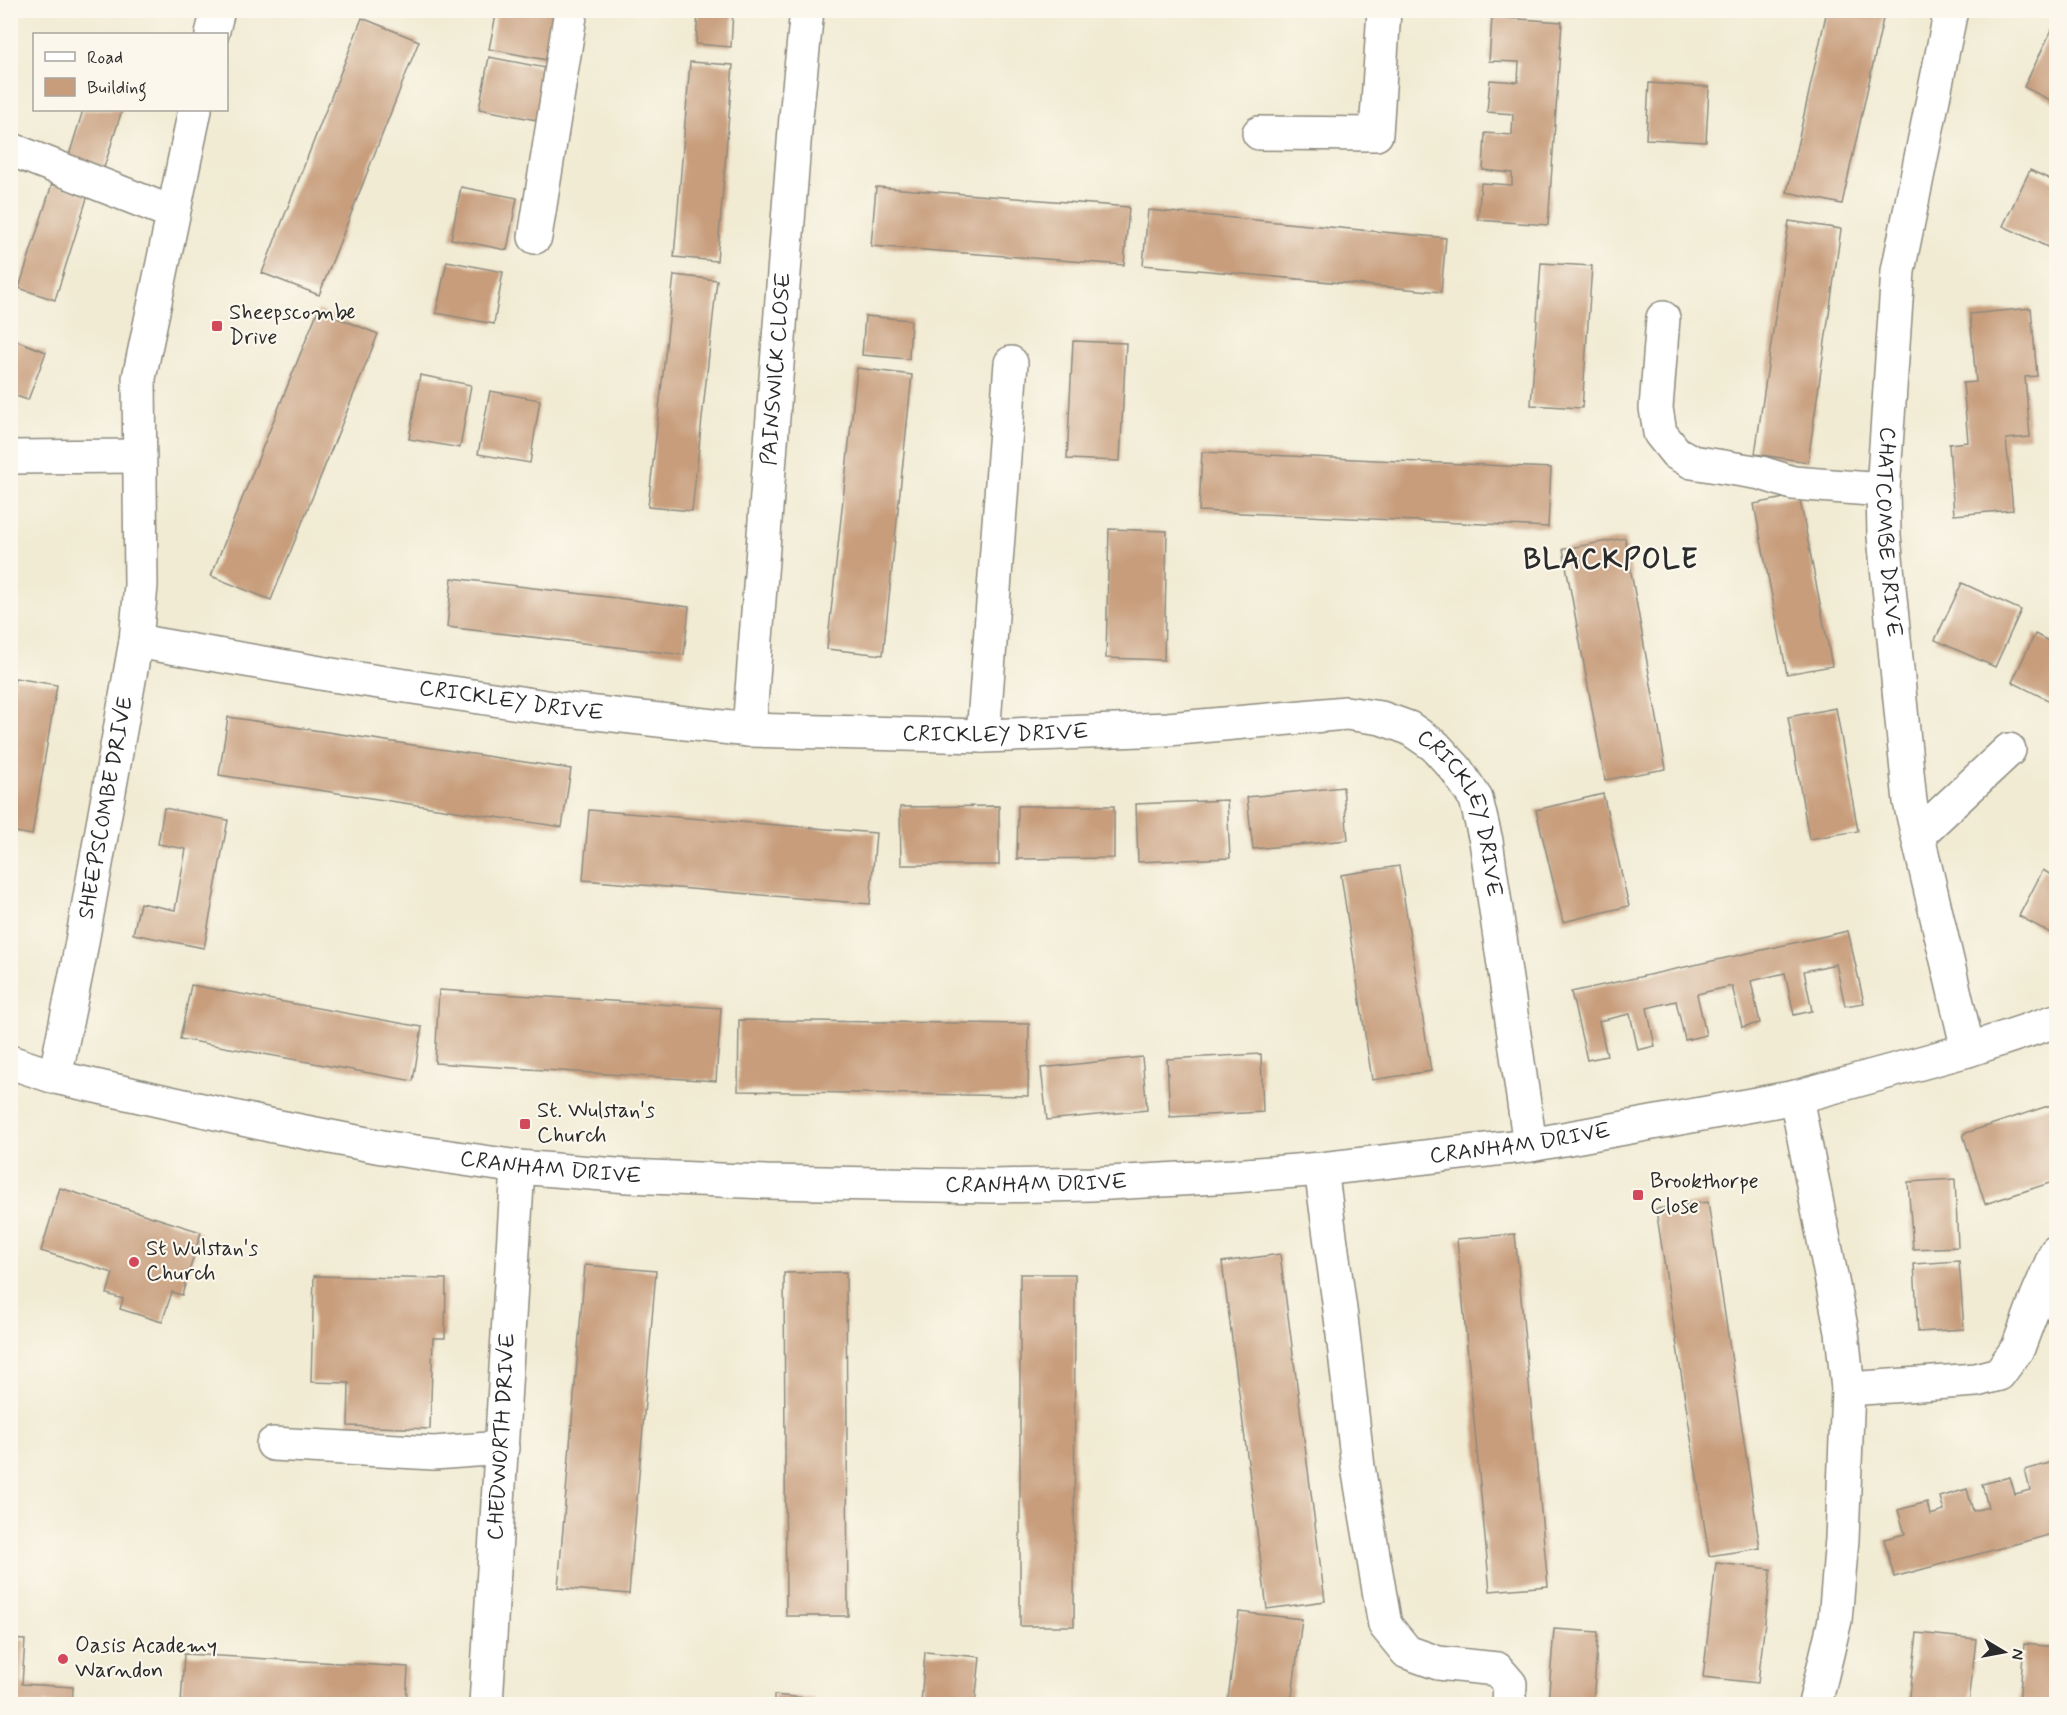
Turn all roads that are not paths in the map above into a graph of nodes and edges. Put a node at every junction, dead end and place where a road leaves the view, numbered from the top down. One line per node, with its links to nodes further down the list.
1 (218, 10): 6 (street)
2 (572, 10): 11 (street)
3 (807, 10): 18 (street, PAINSWICK CLOSE)
4 (1384, 10): 8 (street)
5 (1951, 10): 16 (street, CHATCOMBE DRIVE)
6 (212, 33)
7 (195, 111): 10 (street, SHEEPSCOMBE DRIVE)
8 (1259, 133)
9 (10, 149): 10 (street)
10 (173, 213): 14 (street, SHEEPSCOMBE DRIVE)
11 (535, 237)
12 (1663, 318): 16 (street)
13 (1011, 363): 19 (street)
14 (140, 456): 15 (street); 17 (street, SHEEPSCOMBE DRIVE)
15 (10, 457)
16 (1883, 490): 21 (street, CHATCOMBE DRIVE)
17 (136, 641): 18 (street, CRICKLEY DRIVE); 25 (street, SHEEPSCOMBE DRIVE)
18 (749, 730): 19 (street, CRICKLEY DRIVE)
19 (983, 736): 27 (street, CRICKLEY DRIVE)
20 (2009, 750): 21 (street)
21 (1918, 835): 23 (street, CHATCOMBE DRIVE)
22 (2056, 1021): 23 (street, CRANHAM DRIVE)
23 (1968, 1050): 26 (street, CRANHAM DRIVE)
24 (10, 1062): 25 (street, CRANHAM DRIVE)
25 (55, 1077): 28 (street, CRANHAM DRIVE)
26 (1796, 1097): 27 (street, CRANHAM DRIVE); 31 (street)
27 (1530, 1145): 29 (street, CRANHAM DRIVE)
28 (518, 1167): 29 (street, CRANHAM DRIVE); 33 (street, CHEDWORTH DRIVE)
29 (1321, 1169): 35 (street)
30 (2056, 1252): 31 (street)
31 (1848, 1389): 36 (street)
32 (273, 1444): 33 (street)
33 (502, 1448): 34 (street, CHEDWORTH DRIVE)
34 (486, 1704)
35 (1509, 1704)
36 (1815, 1704)

